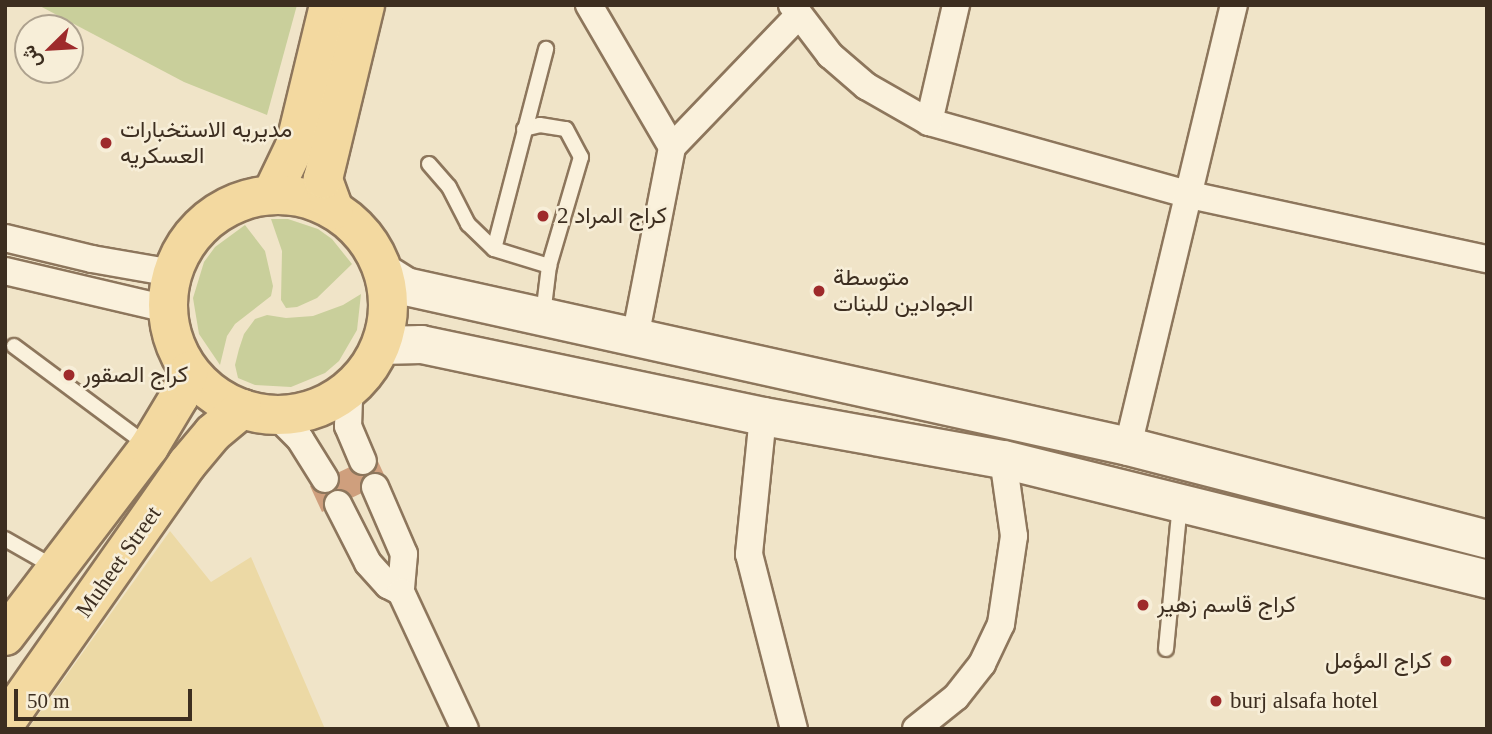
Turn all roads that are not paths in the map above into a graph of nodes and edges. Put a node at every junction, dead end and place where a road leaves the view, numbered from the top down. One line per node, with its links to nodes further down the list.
1 (329, 5): 12 (main road)
2 (365, 5): 14 (main road)
3 (589, 5): 10 (street)
4 (956, 5): 8 (street)
5 (1234, 5): 13 (street)
6 (794, 10): 8 (street); 10 (street)
7 (546, 49): 9 (lane)
8 (929, 122): 13 (street)
9 (524, 128): 16 (lane); 18 (lane)
10 (672, 147): 23 (street)
11 (429, 164): 16 (lane)
12 (272, 194): 14 (main road); 21 (main road)
13 (1190, 195): 17 (street); 30 (street)
14 (334, 210): 20 (main road)
15 (5, 238): 21 (street)
16 (494, 249): 18 (lane)
17 (1487, 259)
18 (549, 267): 22 (lane)
19 (5, 271): 21 (street)
20 (383, 272): 22 (street); 24 (main road)
21 (170, 291): 26 (main road)
22 (543, 315): 23 (street)
23 (635, 338): 30 (street)
24 (380, 345): 27 (main road); 29 (street)
25 (15, 346): 31 (lane)
26 (189, 370): 28 (main road); 31 (main road, Muheet Street)
27 (356, 387): 28 (main road); 33 (street)
28 (260, 412): 35 (street); 46 (main road, Muheet Street)
29 (763, 416): 32 (street); 48 (street)
30 (1128, 446): 34 (street)
31 (149, 447): 41 (main road, Muheet Street)
32 (1003, 459): 38 (street); 49 (street)
33 (363, 461)
34 (1203, 466): 38 (street); 39 (street)
35 (325, 479)
36 (375, 487): 43 (street)
37 (338, 504): 43 (street)
38 (1188, 504): 42 (street); 45 (lane)
39 (1487, 538)
40 (5, 539): 41 (lane)
41 (55, 568): 44 (main road, Muheet Street)
42 (1487, 579)
43 (401, 592): 47 (street)
44 (5, 636)
45 (1167, 649)
46 (5, 723)
47 (465, 729)
48 (793, 729)
49 (916, 729)

